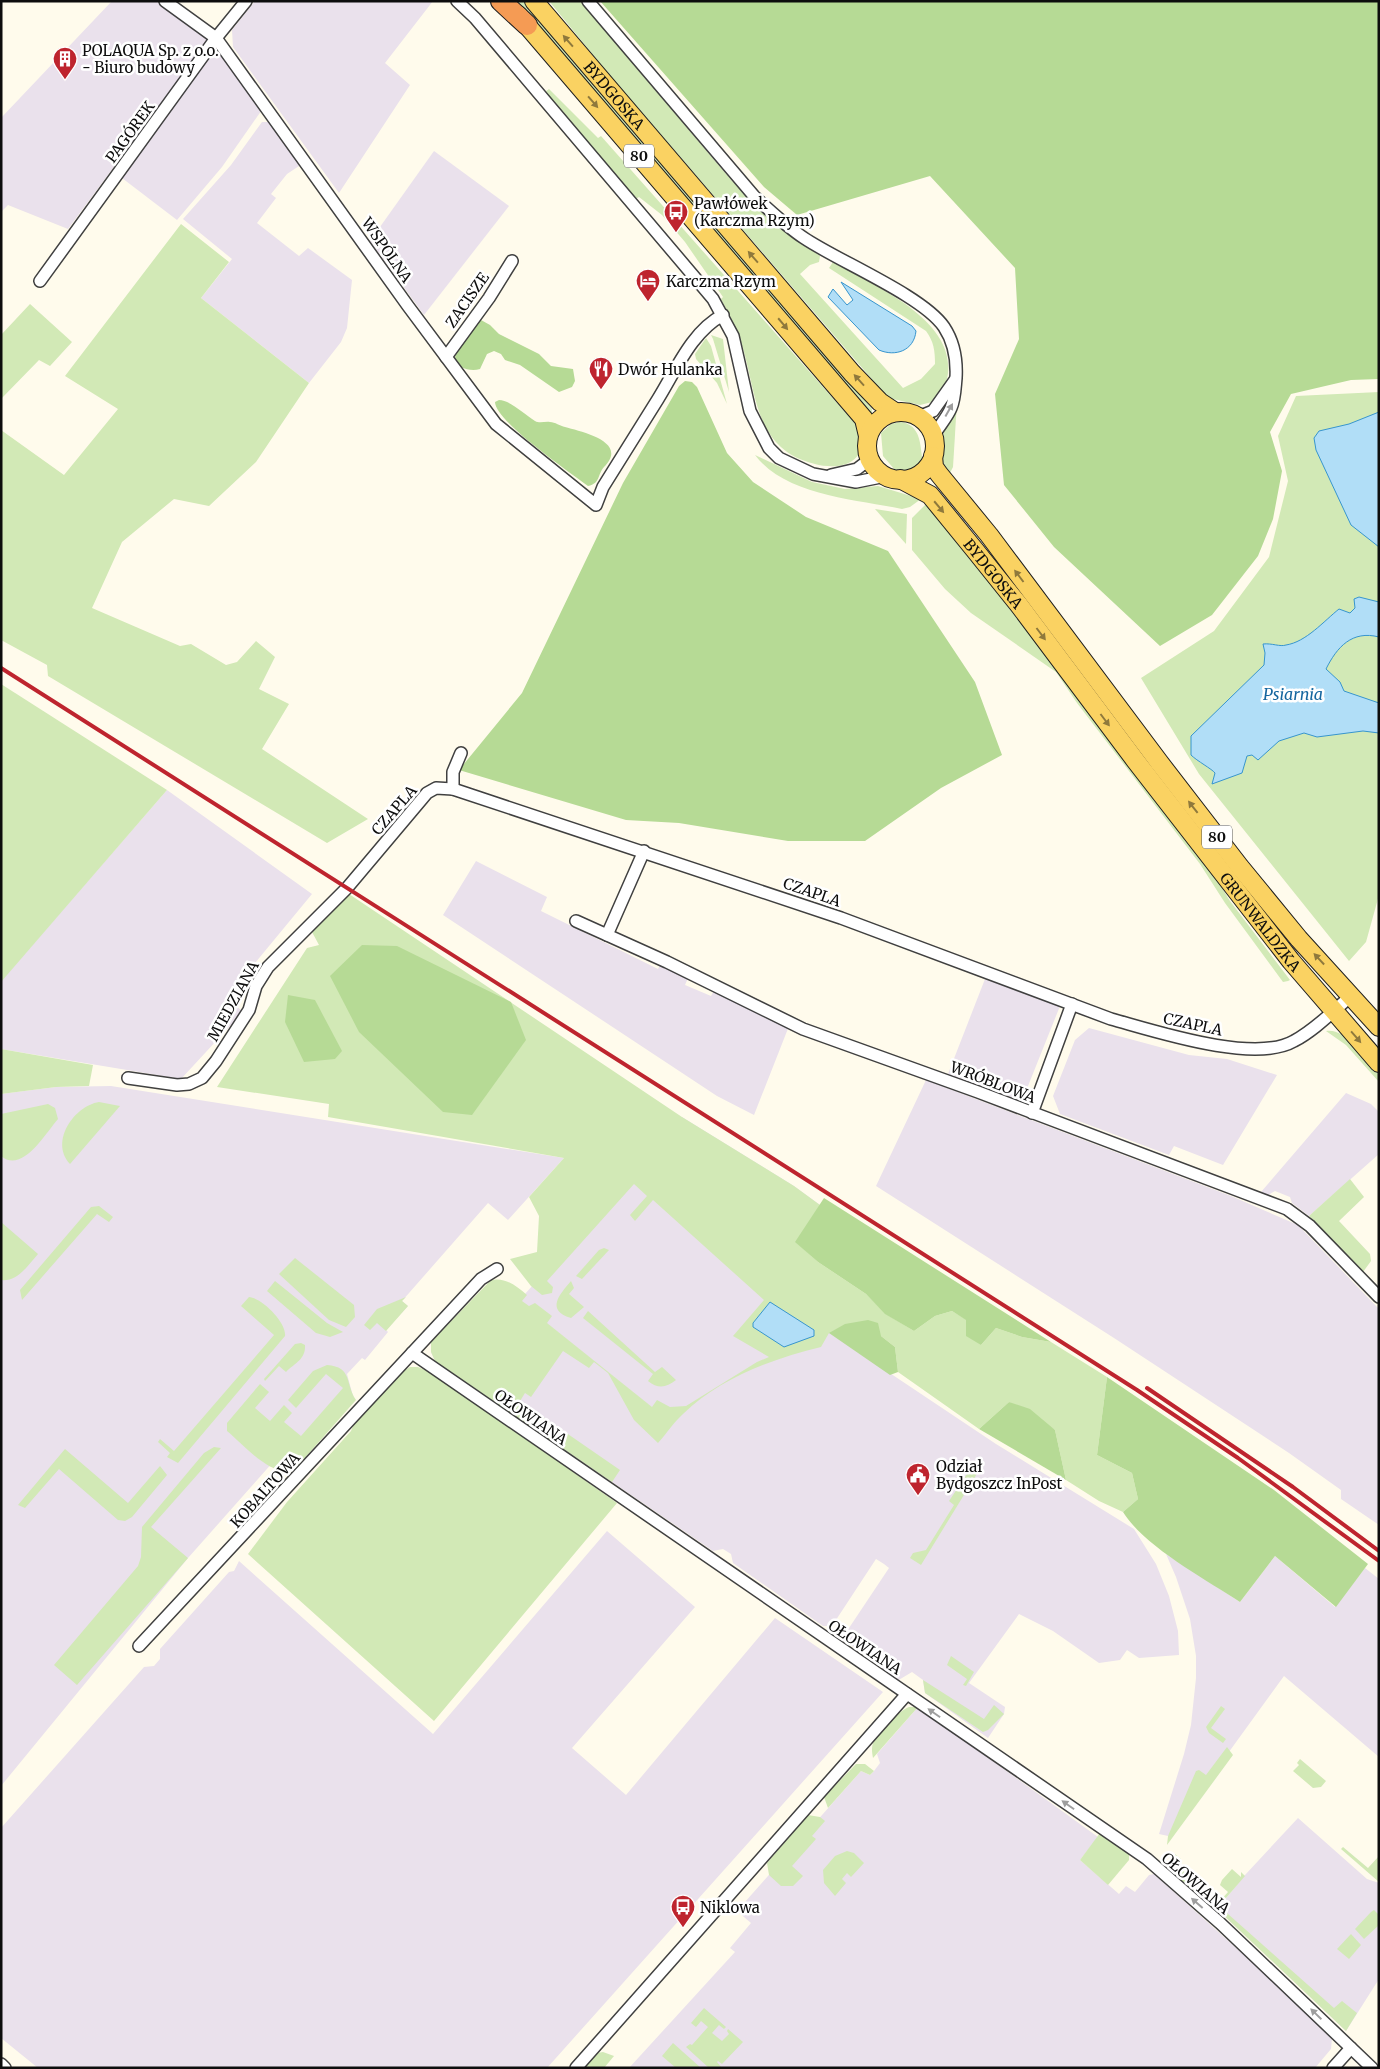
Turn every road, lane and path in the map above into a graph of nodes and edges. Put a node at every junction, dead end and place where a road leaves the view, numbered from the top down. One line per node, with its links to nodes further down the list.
1 (165, 1): 9 (street, WSPÓLNA)
2 (246, 1): 9 (street, PAGÓREK)
3 (457, 1): 12 (street)
4 (500, 1): 8 (highway)
5 (506, 1): 8 (main road, 80)
6 (534, 1): 15 (main road, BYDGOSKA / 80, one-way to 6)
7 (588, 1): 14 (street)
8 (527, 25): 17 (main road, BYDGOSKA / 80, one-way to 17)
9 (216, 38): 11 (street, PAGÓREK); 13 (street, WSPÓLNA)
10 (512, 261): 13 (street, ZACISZE)
11 (40, 281)
12 (723, 315): 13 (street, WSPÓLNA); 21 (street)
13 (446, 357)
14 (955, 380): 16 (street); 18 (street, one-way to 14)
15 (895, 412): 16 (main road, 80); 17 (main road)
16 (918, 417): 18 (main road)
17 (868, 436): 20 (main road, 80)
18 (933, 437): 19 (main road, 80)
19 (933, 456): 22 (main road); 23 (main road, BYDGOSKA / 80, one-way to 19)
20 (870, 459): 21 (street); 22 (main road, 80)
21 (827, 476): 22 (street)
22 (893, 478): 23 (main road, BYDGOSKA / 80, one-way to 23)
23 (1083, 676): 30 (main road, GRUNWALDZKA / 80, one-way to 23); 32 (main road, GRUNWALDZKA / 80, one-way to 32)
24 (461, 753): 25 (street)
25 (453, 789): 26 (street, CZAPLA); 28 (street, CZAPLA)
26 (644, 851): 29 (street); 31 (street, CZAPLA)
27 (576, 921): 29 (street, WRÓBLOWA)
28 (305, 931): 35 (street, MIEDZIANA)
29 (607, 935): 36 (street, WRÓBLOWA)
30 (1351, 996): 32 (street, CZAPLA); 33 (main road, GRUNWALDZKA / 80)
31 (1072, 1004): 32 (street, CZAPLA); 36 (street)
32 (1333, 1011): 34 (main road, GRUNWALDZKA / 80, one-way to 34)
33 (1379, 1027)
34 (1379, 1063)
35 (128, 1078)
36 (1032, 1113): 38 (street, WRÓBLOWA)
37 (497, 1269): 39 (street)
38 (1379, 1297)
39 (412, 1353): 40 (street, KOBALTOWA); 41 (street, OŁOWIANA)
40 (139, 1646)
41 (907, 1694): 42 (street, OŁOWIANA, one-way to 41); 45 (street)
42 (1351, 2048): 46 (street); 47 (street, OŁOWIANA)
43 (1, 2064): 44 (street)
44 (5, 2068)
45 (576, 2068)
46 (1333, 2068)
47 (1372, 2068)

